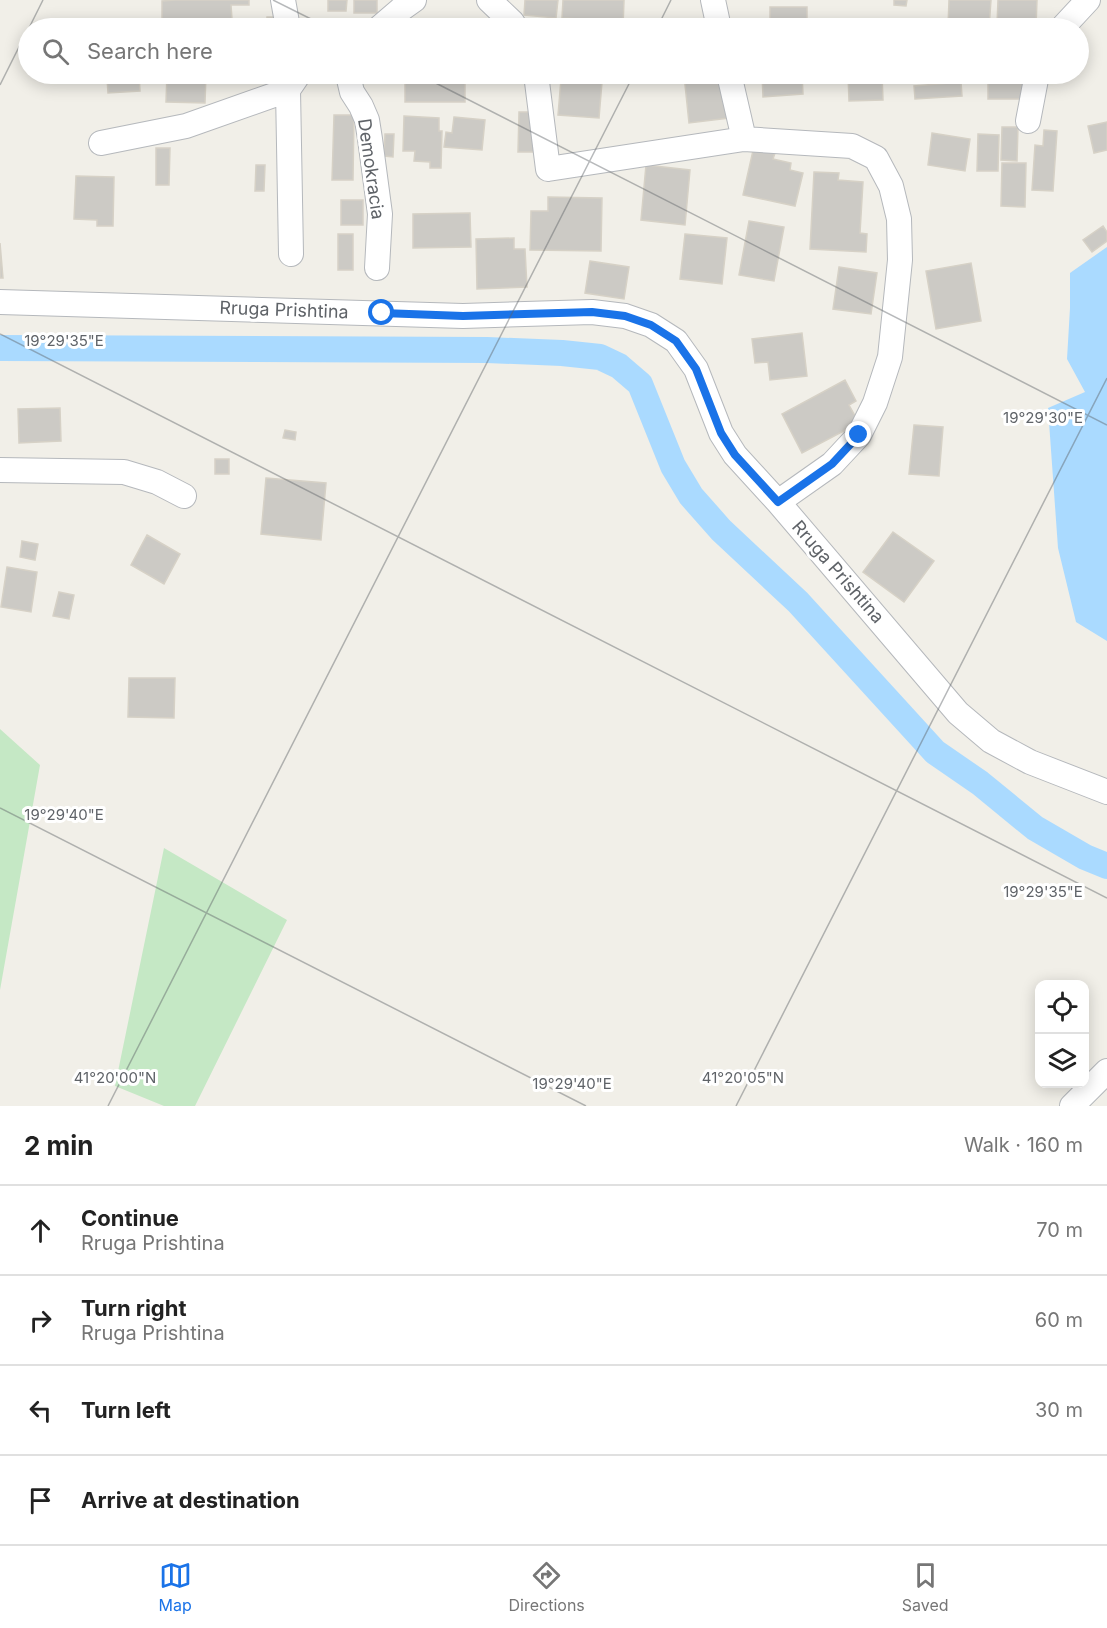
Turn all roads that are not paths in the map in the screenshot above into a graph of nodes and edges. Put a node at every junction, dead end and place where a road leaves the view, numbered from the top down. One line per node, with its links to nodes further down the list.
1 (283, 0): 6 (street)
2 (414, 0): 7 (street)
3 (489, 0): 8 (street)
4 (713, 0): 9 (street)
5 (1088, 0): 10 (street)
6 (286, 18)
7 (391, 18)
8 (508, 18)
9 (717, 18)
10 (1071, 18)
11 (289, 84): 19 (street)
12 (294, 84): 20 (street)
13 (347, 84): 21 (street, Demokracia)
14 (537, 84): 18 (street)
15 (731, 84): 18 (street)
16 (1035, 84): 17 (street)
17 (1028, 121)
18 (744, 138): 25 (street)
19 (101, 143)
20 (291, 254)
21 (377, 268)
22 (0, 302): 25 (street, Rruga Prishtina)
23 (0, 470): 24 (street)
24 (184, 496)
25 (778, 502): 26 (street, Rruga Prishtina)
26 (1107, 792)
27 (1107, 1071): 28 (street)
28 (1072, 1106)

